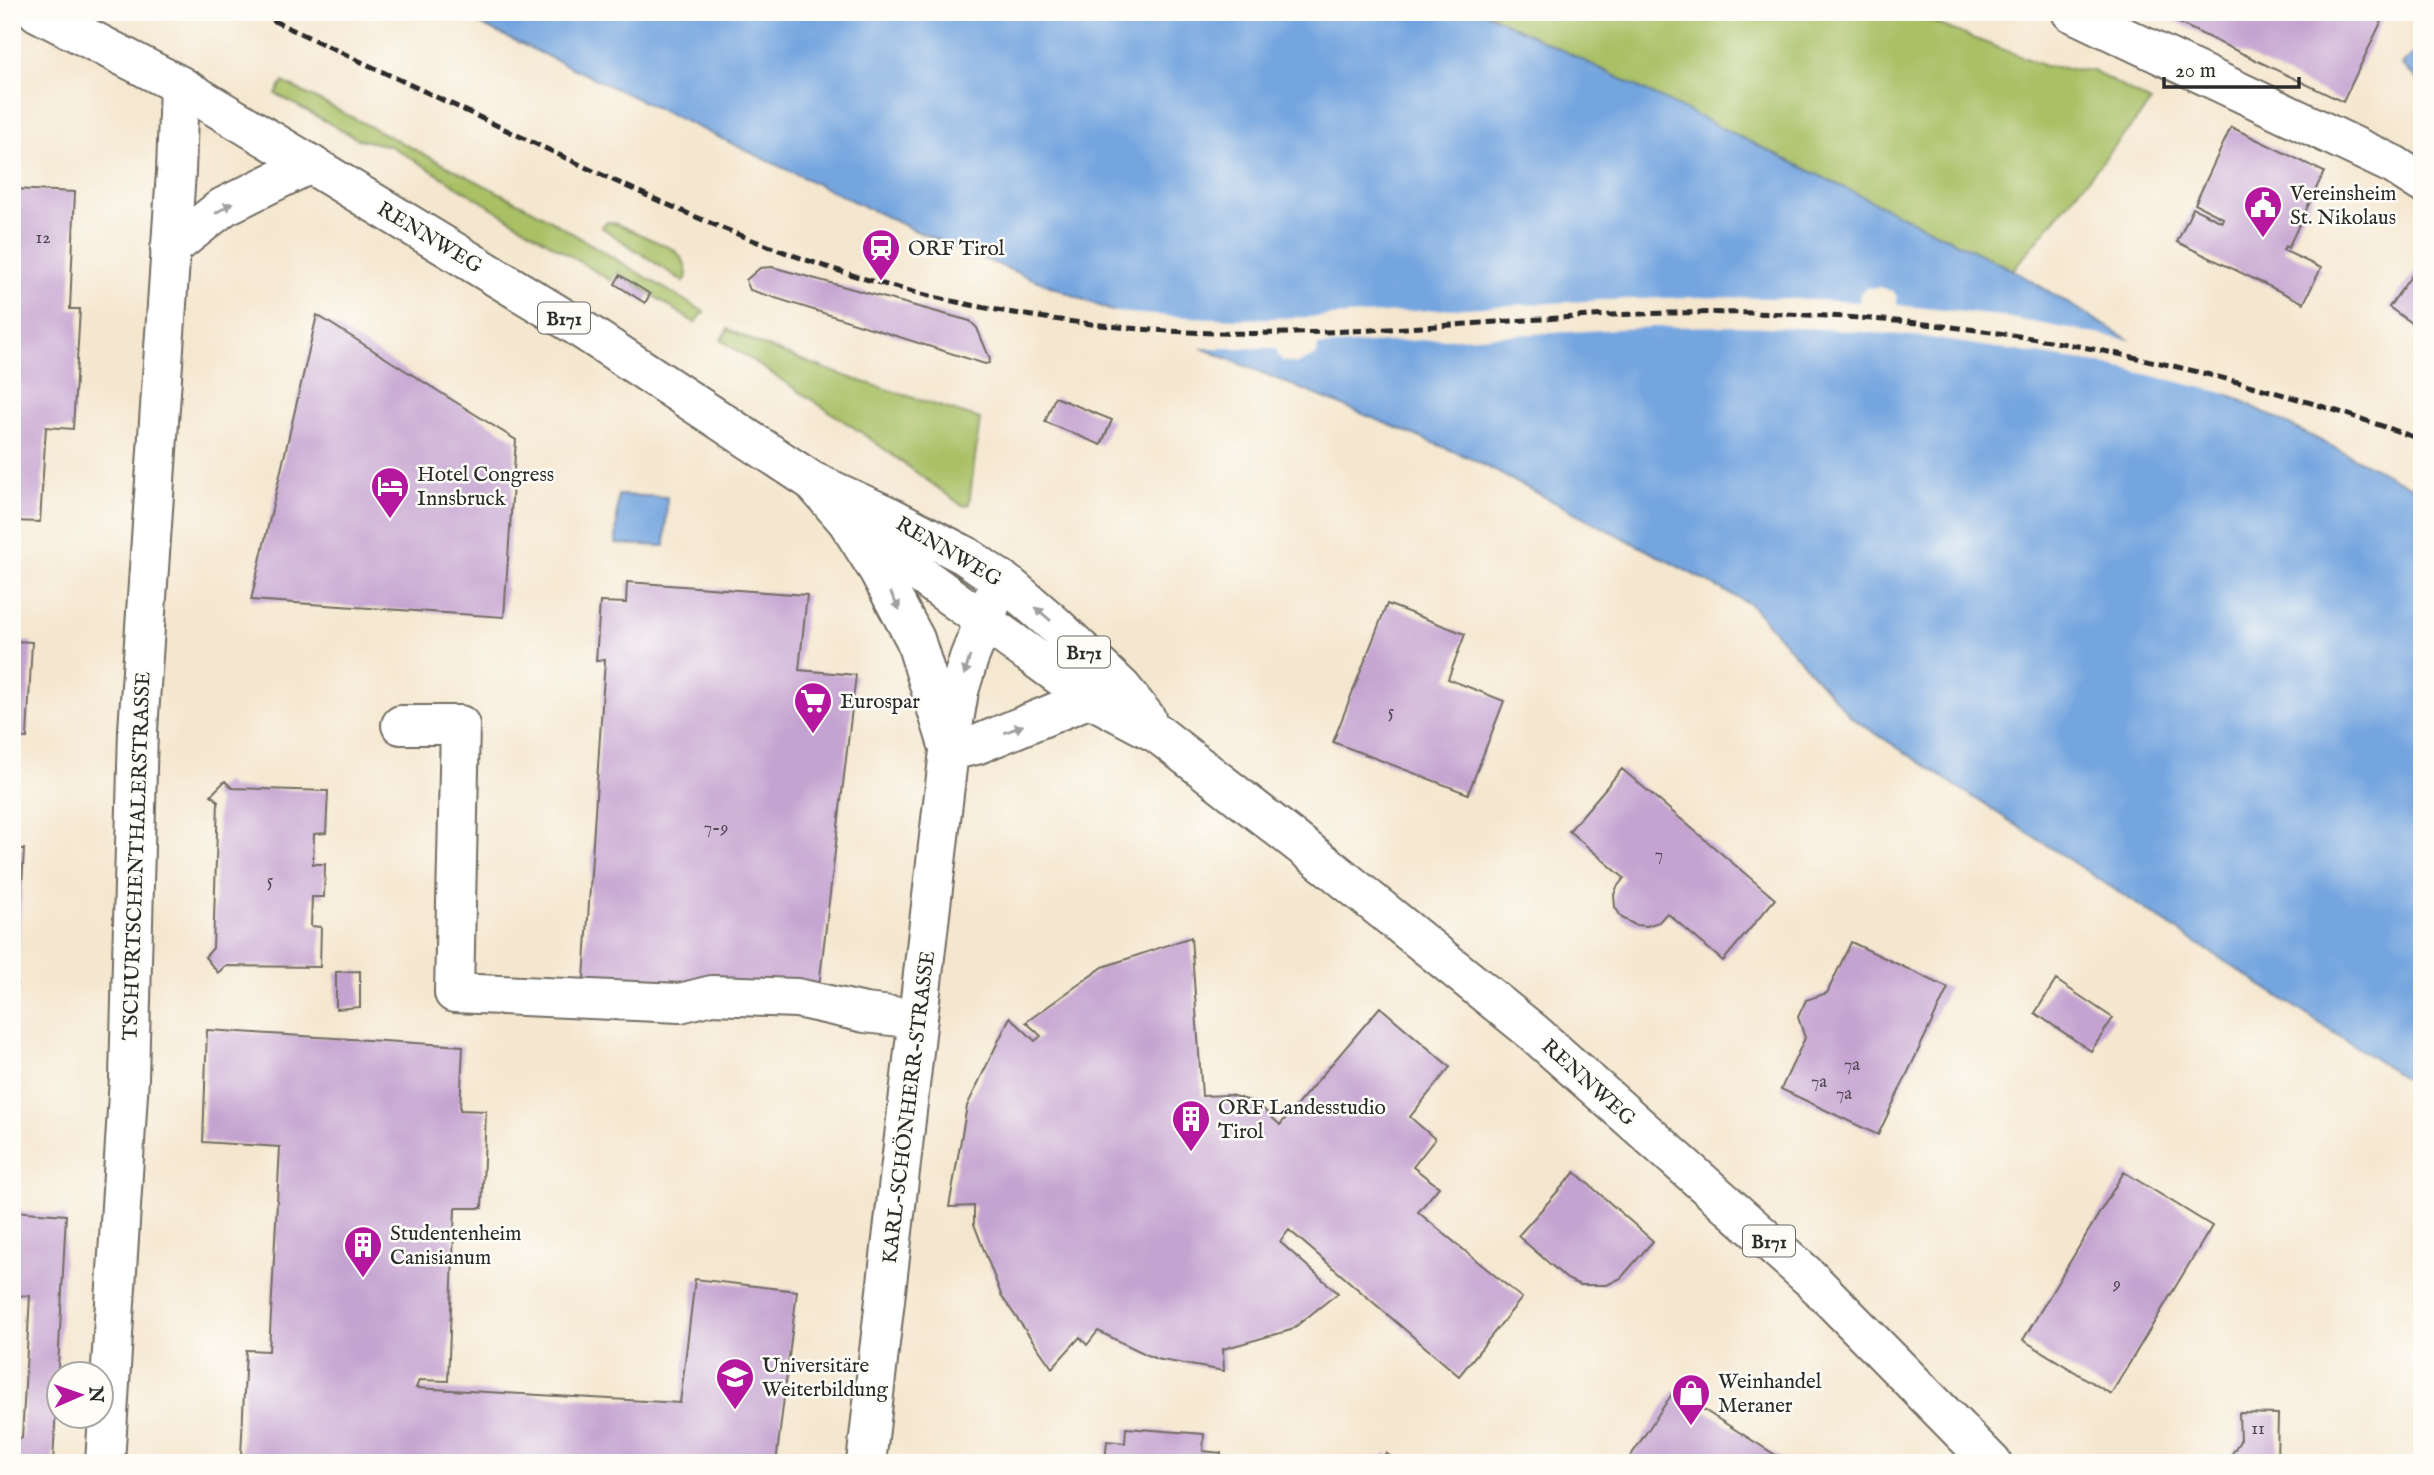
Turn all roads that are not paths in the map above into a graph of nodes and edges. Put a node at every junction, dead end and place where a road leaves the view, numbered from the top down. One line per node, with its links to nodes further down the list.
1 (37, 12): 3 (street, RENNWEG / B171)
2 (2071, 12): 5 (street)
3 (179, 85): 4 (street, RENNWEG / B171); 6 (street, TSCHURTSCHENTHALERSTRASSE)
4 (310, 164): 6 (street, one-way to 4); 7 (street, RENNWEG / B171)
5 (2408, 174)
6 (170, 249): 16 (street, TSCHURTSCHENTHALERSTRASSE)
7 (812, 481): 8 (street, RENNWEG / B171); 9 (street, RENNWEG / B171)
8 (847, 521): 10 (street, RENNWEG / B171); 14 (street, KARL-SCHÖNHERR-STRASSE, one-way to 14)
9 (1000, 579): 10 (street, KARL-SCHÖNHERR-STRASSE); 13 (street, RENNWEG / B171, one-way to 9)
10 (983, 621): 11 (street, RENNWEG / B171); 14 (street, KARL-SCHÖNHERR-STRASSE, one-way to 14)
11 (1090, 698): 13 (street, RENNWEG / B171); 14 (street, one-way to 11)
12 (401, 725): 15 (street)
13 (1158, 734): 18 (street, RENNWEG / B171)
14 (949, 751): 15 (street, KARL-SCHÖNHERR-STRASSE)
15 (918, 1020): 17 (street, KARL-SCHÖNHERR-STRASSE)
16 (104, 1463)
17 (866, 1463)
18 (1992, 1463)

